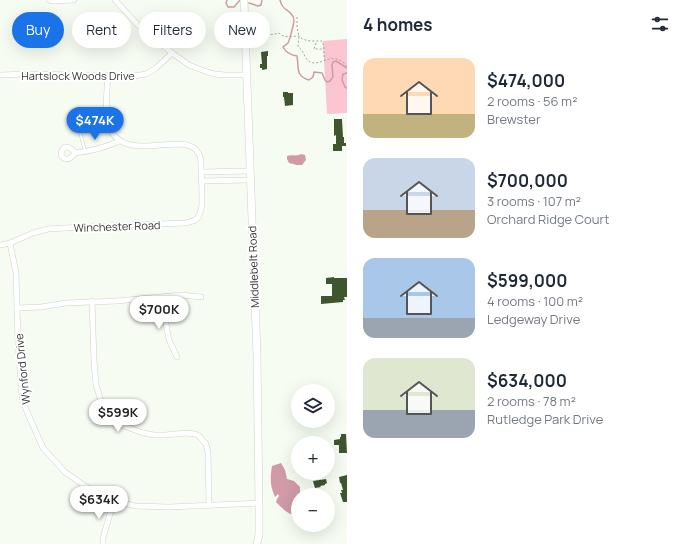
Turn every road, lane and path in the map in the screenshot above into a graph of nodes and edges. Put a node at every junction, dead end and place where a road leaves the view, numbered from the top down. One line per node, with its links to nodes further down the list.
1 (49, 0): 2 (street)
2 (74, 0)
3 (115, 0): 12 (street)
4 (244, 0): 5 (street, Middlebelt Road)
5 (246, 12)
6 (296, 17): 8 (path)
7 (270, 35): 8 (path)
8 (299, 36): 9 (path); 13 (path)
9 (316, 42): 11 (path); 11 (path)
10 (248, 48): 15 (street, Middlebelt Road)
11 (324, 48): 13 (path)
12 (172, 53): 15 (street); 17 (street, Hartslock Woods Drive)
13 (325, 60): 14 (path)
14 (347, 66)
15 (247, 75): 22 (street, Middlebelt Road)
16 (0, 76): 17 (street, Hartslock Woods Drive)
17 (108, 76): 19 (street)
18 (80, 132): 20 (lane)
19 (119, 141): 20 (street); 23 (street, Winchester Road)
20 (85, 152): 21 (street)
21 (75, 153)
22 (250, 171): 23 (street); 24 (street, Middlebelt Road)
23 (201, 177): 24 (street); 25 (street, Winchester Road)
24 (250, 180): 33 (street, Middlebelt Road)
25 (10, 243): 26 (street, Winchester Road); 30 (street, Wynford Drive)
26 (0, 245)
27 (165, 297): 28 (street); 29 (street); 31 (street)
28 (201, 298)
29 (92, 301): 30 (street); 34 (street)
30 (17, 308): 32 (street, Wynford Drive)
31 (177, 357)
32 (114, 500): 34 (street, Wynford Drive); 36 (street)
33 (259, 503): 34 (street, Wynford Drive); 35 (street, Middlebelt Road)
34 (209, 505)
35 (259, 534): 37 (street, Middlebelt Road); 38 (street, Middlebelt Road)
36 (103, 544)
37 (257, 544)
38 (260, 544)

